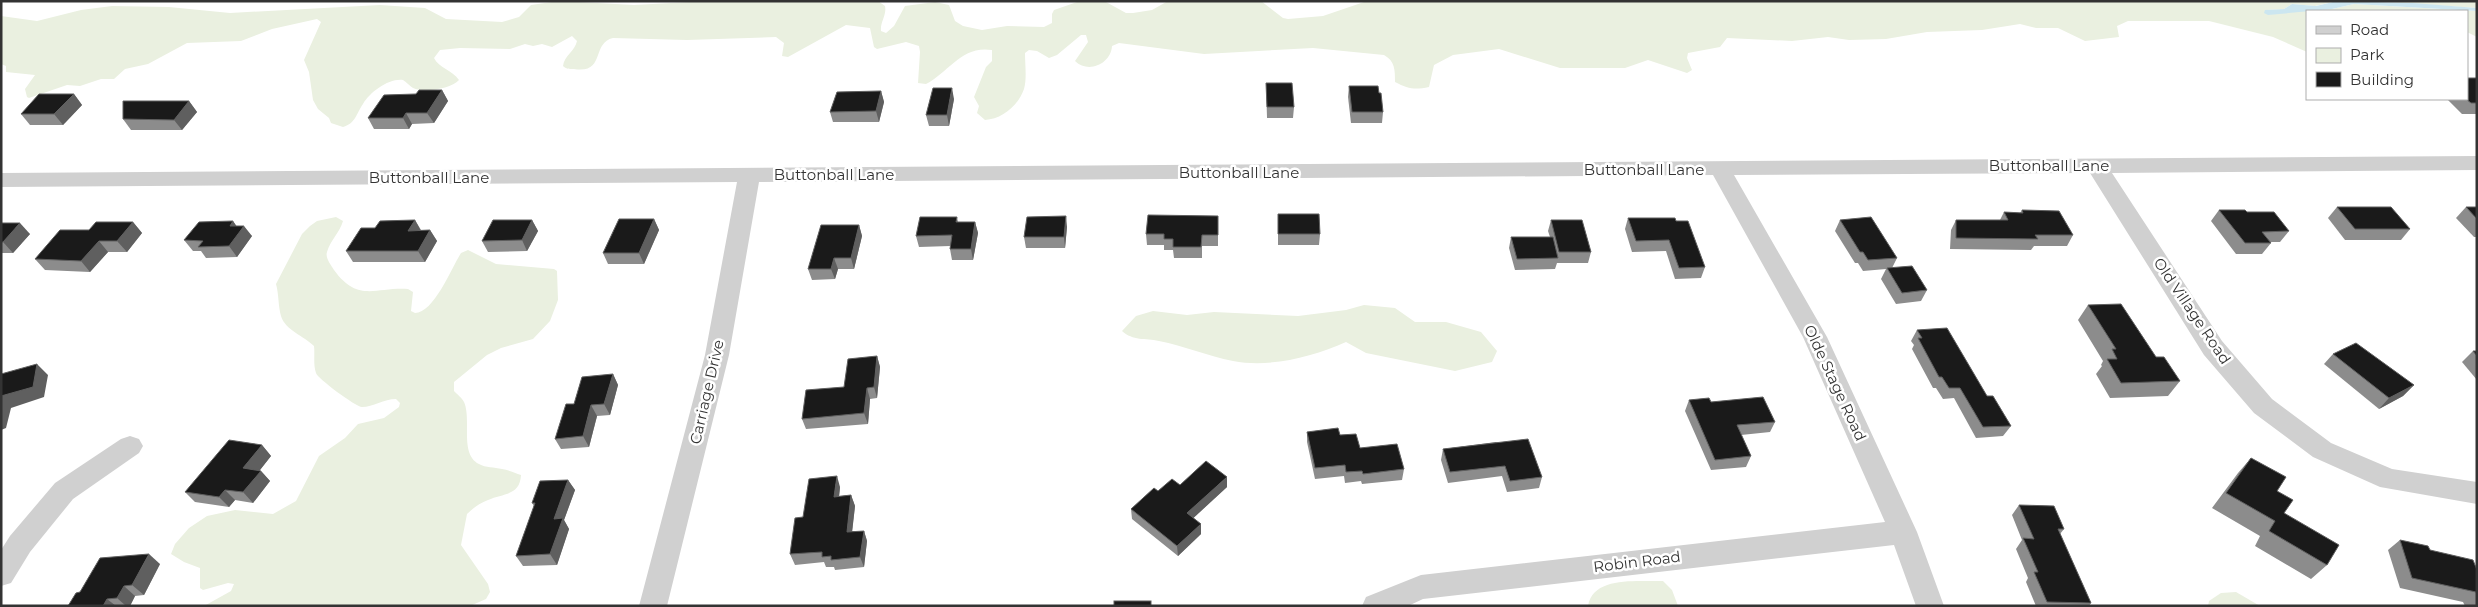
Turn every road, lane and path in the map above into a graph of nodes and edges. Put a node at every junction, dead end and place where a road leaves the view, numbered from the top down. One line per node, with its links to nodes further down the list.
1 (2477, 163): 2 (street, Buttonball Lane)
2 (2097, 166): 3 (street, Buttonball Lane); 7 (street, Old Village Road)
3 (1720, 169): 4 (street, Buttonball Lane); 8 (street, Olde Stage Road)
4 (749, 176): 5 (street, Buttonball Lane); 10 (street, Carriage Drive)
5 (1, 180)
6 (130, 446): 9 (street)
7 (2477, 493)
8 (1902, 532): 11 (street, Robin Road); 12 (street, Olde Stage Road)
9 (1, 574)
10 (654, 606)
11 (1376, 606)
12 (1930, 606)

